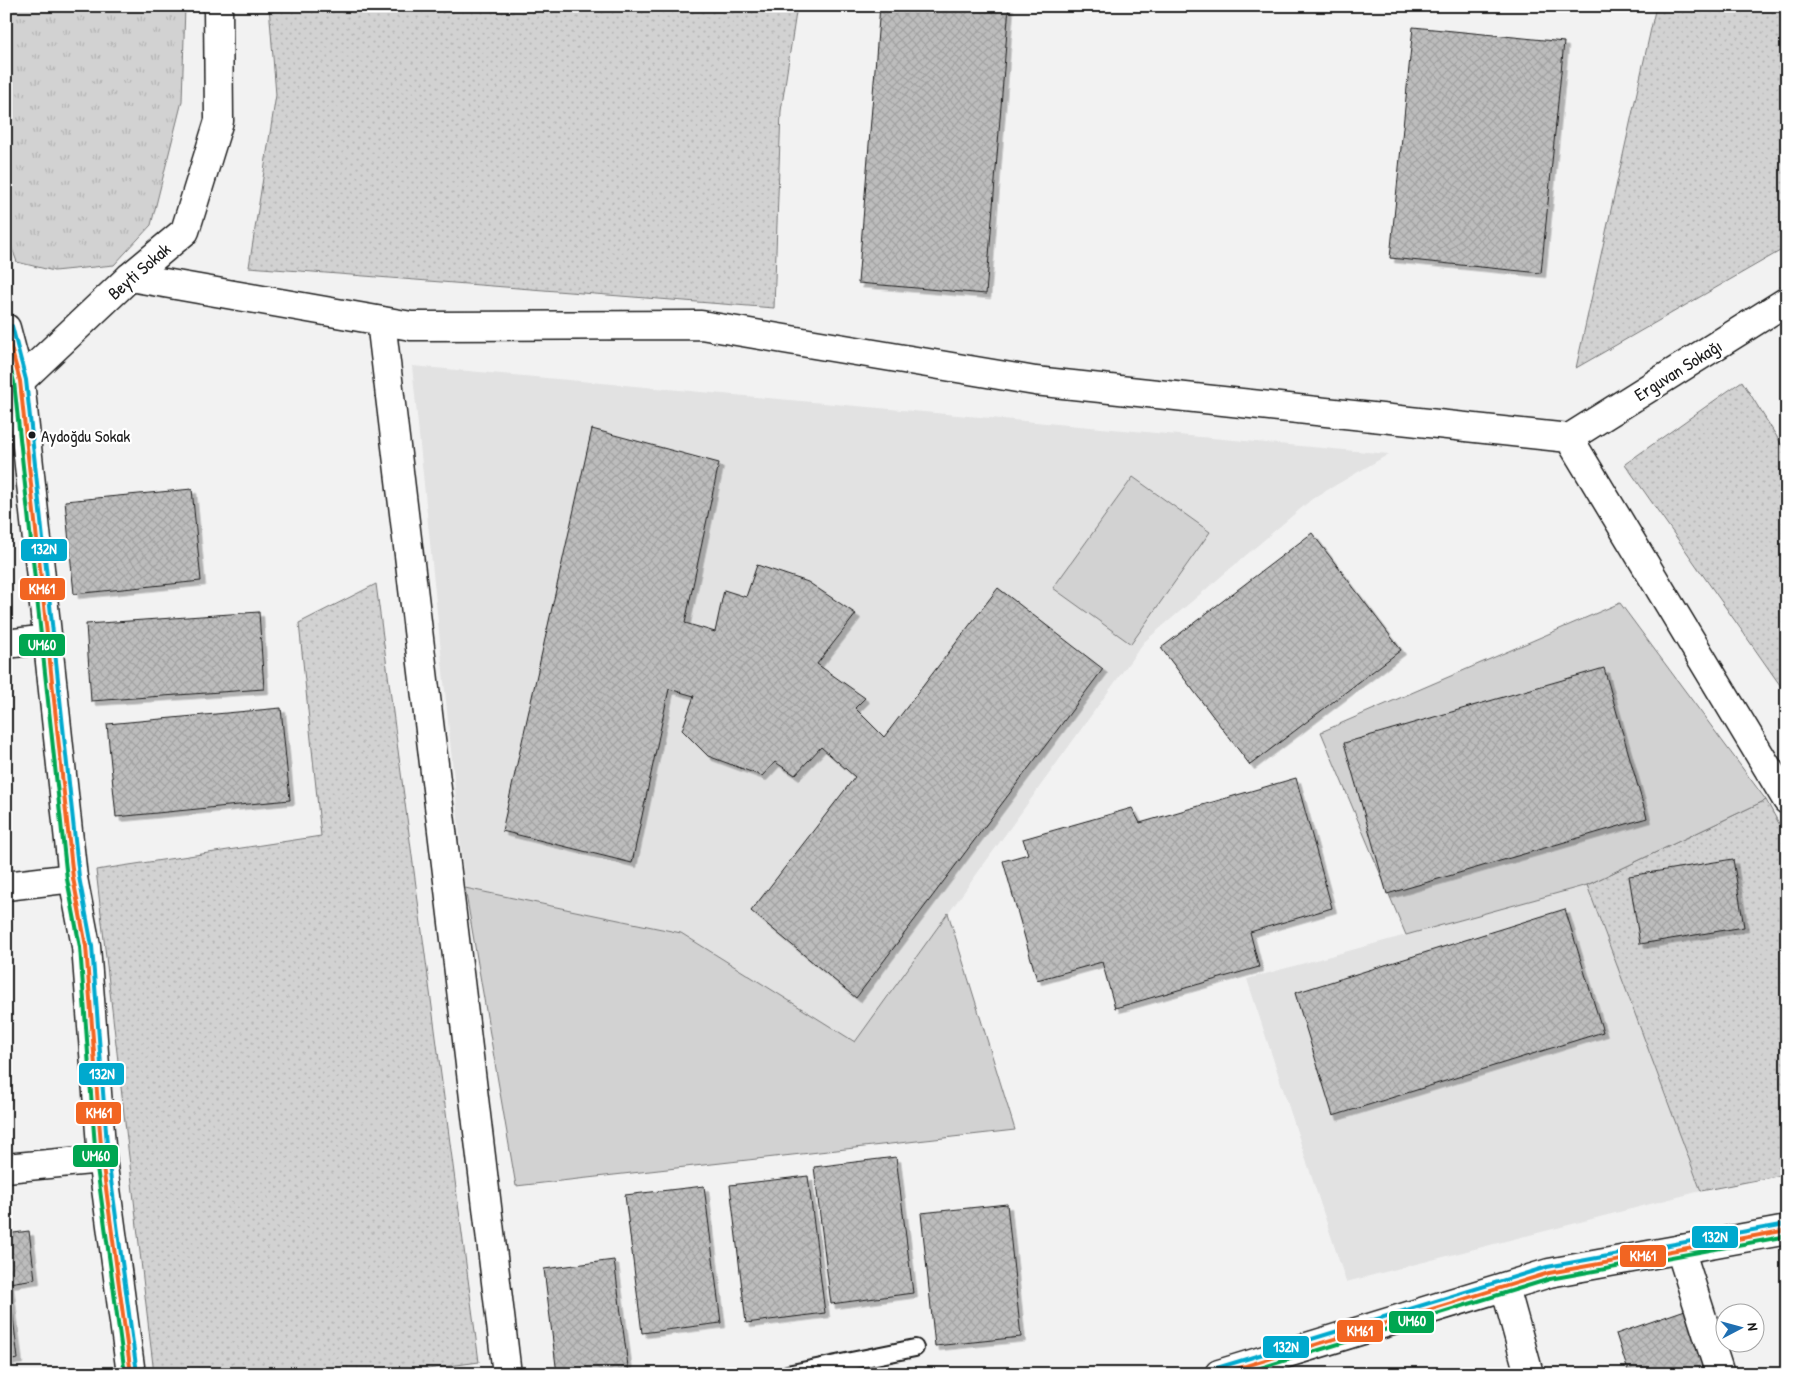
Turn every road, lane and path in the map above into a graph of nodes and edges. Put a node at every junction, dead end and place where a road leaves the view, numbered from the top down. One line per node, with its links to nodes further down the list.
1 (218, 6): 2 (street, Beyti Sokak)
2 (130, 278): 4 (street); 6 (street, Beyti Sokak)
3 (1787, 301): 7 (street, Erguvan Sokağı)
4 (381, 321): 7 (street); 20 (street)
5 (6, 328): 6 (street)
6 (13, 382): 8 (street)
7 (1569, 438): 10 (street)
8 (48, 639): 9 (street); 11 (street)
9 (6, 644)
10 (1787, 800)
11 (74, 878): 12 (street); 13 (street)
12 (6, 886)
13 (102, 1159): 14 (street); 19 (street)
14 (6, 1168)
15 (1787, 1230): 16 (street)
16 (1680, 1249): 17 (street); 24 (street)
17 (1505, 1287): 22 (street); 23 (street)
18 (915, 1348): 21 (lane)
19 (131, 1374)
20 (507, 1374)
21 (788, 1374)
22 (1219, 1374)
23 (1529, 1374)
24 (1720, 1374)

